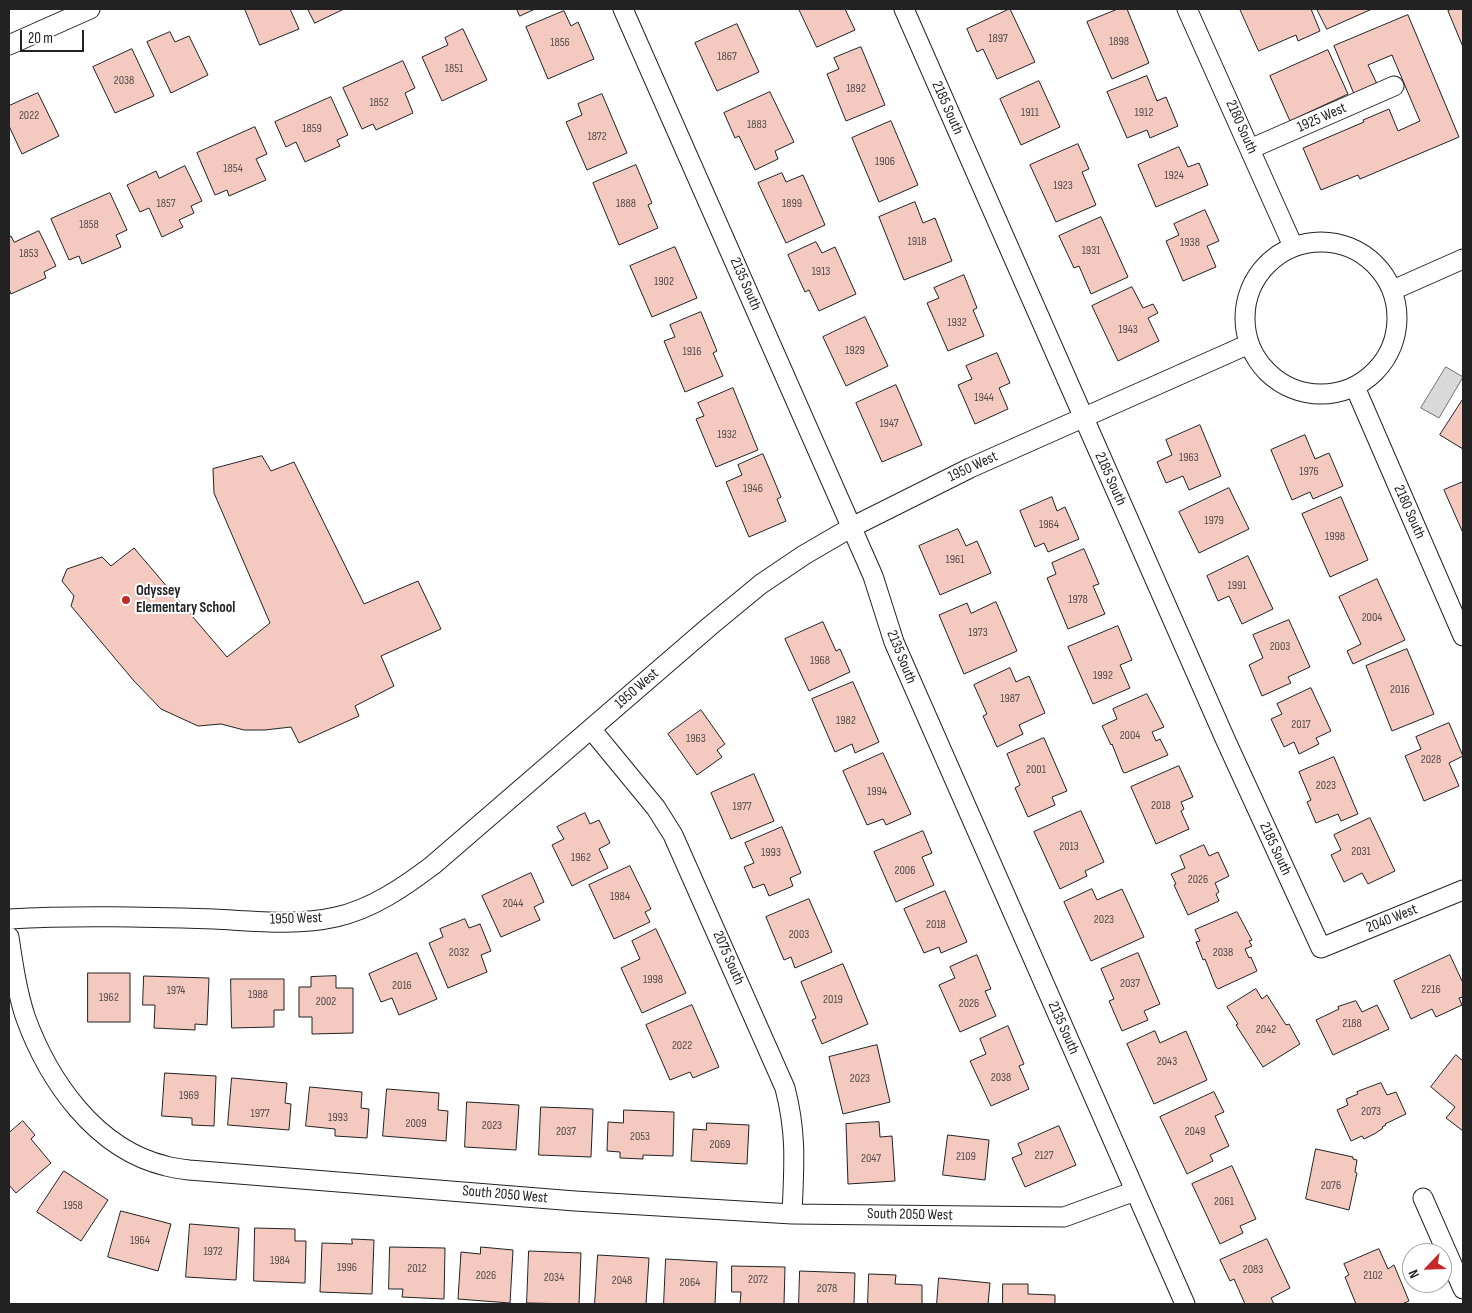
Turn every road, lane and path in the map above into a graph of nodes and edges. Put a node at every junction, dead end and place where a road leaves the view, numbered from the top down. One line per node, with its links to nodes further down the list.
1 (90, 9): 5 (street)
2 (622, 9): 14 (street, 2135 South)
3 (904, 9): 13 (street, 2185 South)
4 (1190, 10): 7 (street, 2180 South)
5 (9, 45)
6 (1394, 86): 7 (street, 1925 West)
7 (1250, 149): 8 (street, 2180 South)
8 (1294, 246): 10 (street); 11 (street)
9 (1463, 259): 10 (street)
10 (1393, 290): 12 (street)
11 (1249, 344): 12 (street); 13 (street, 1950 West)
12 (1355, 387): 15 (street, 2180 South)
13 (1083, 418): 14 (street, 1950 West); 20 (street, 2185 South)
14 (852, 527): 16 (street, 1950 West); 21 (street, 2135 South)
15 (1463, 636)
16 (592, 729): 18 (street, 1950 West); 23 (street, 2075 South)
17 (1463, 890): 20 (street, 2040 West)
18 (9, 919)
19 (9, 937): 23 (street, South 2050 West)
20 (1321, 948)
21 (1135, 1191): 23 (street, South 2050 West); 25 (street, 2135 South)
22 (1424, 1198): 24 (street)
23 (792, 1214)
24 (1463, 1289)
25 (1185, 1304)

